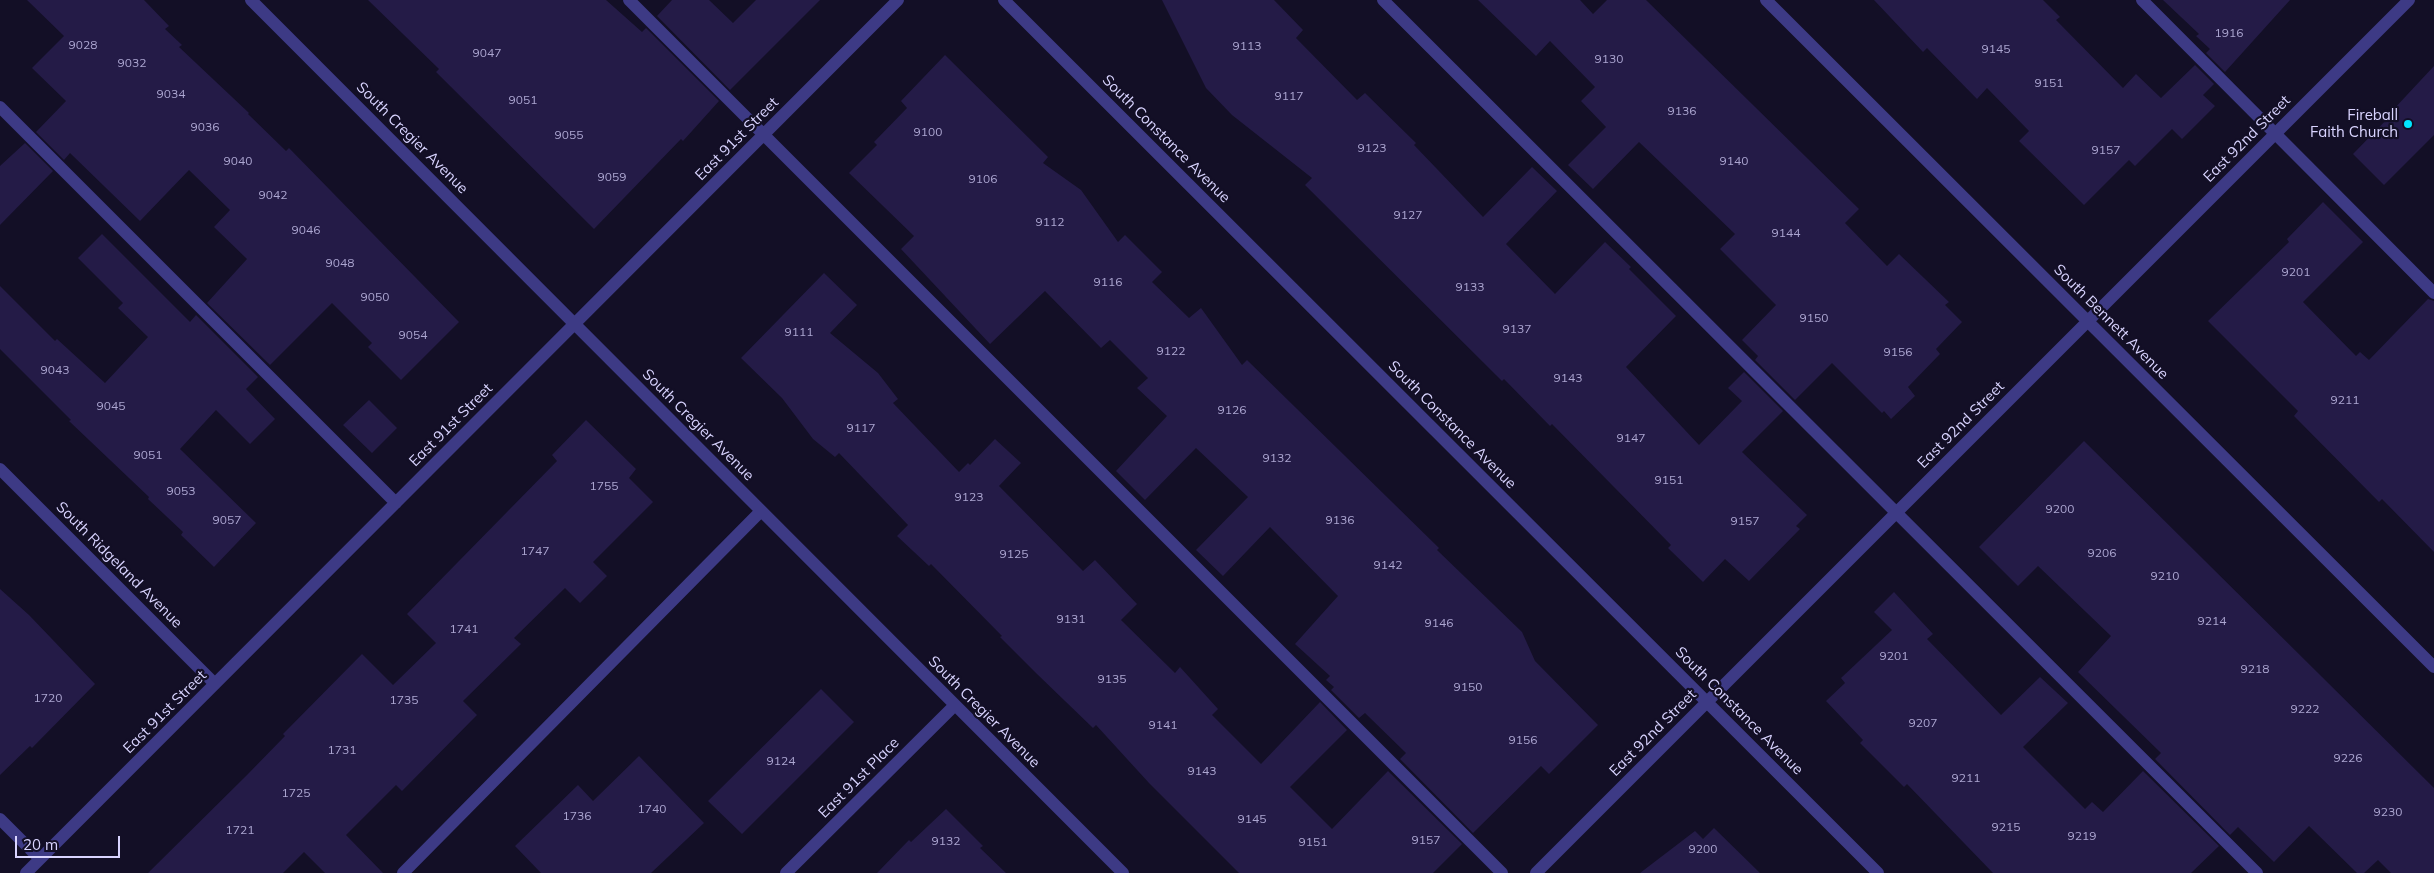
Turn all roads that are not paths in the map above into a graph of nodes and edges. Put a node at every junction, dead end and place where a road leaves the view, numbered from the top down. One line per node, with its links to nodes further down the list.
1 (251, 0): 14 (street, South Cregier Avenue)
2 (629, 0): 11 (street)
3 (898, 0): 11 (street, East 91st Street)
4 (1004, 0): 21 (street, South Constance Avenue)
5 (1383, 0): 18 (street)
6 (1766, 0): 13 (street, South Bennett Avenue)
7 (2142, 0): 10 (street)
8 (2409, 0): 10 (street, East 92nd Street)
9 (0, 107): 16 (street)
10 (2276, 133): 12 (street); 13 (street, East 92nd Street)
11 (764, 135): 14 (street, East 91st Street); 29 (street)
12 (2434, 293)
13 (2088, 321): 18 (street, East 92nd Street); 19 (street, South Bennett Avenue)
14 (575, 324): 16 (street, East 91st Street); 17 (street, South Cregier Avenue)
15 (0, 469): 20 (street, South Ridgeland Avenue)
16 (396, 503): 20 (street, East 91st Street)
17 (761, 511): 22 (street, South Cregier Avenue); 26 (street)
18 (1897, 512): 21 (street, East 92nd Street); 32 (street)
19 (2434, 667)
20 (215, 684): 24 (street, East 91st Street)
21 (1707, 702): 30 (street, East 92nd Street); 31 (street, South Constance Avenue)
22 (955, 705): 27 (street, East 91st Place); 28 (street, South Cregier Avenue)
23 (0, 819): 24 (street)
24 (40, 859): 25 (street, East 91st Street)
25 (26, 873)
26 (403, 873)
27 (786, 873)
28 (1123, 873)
29 (1502, 873)
30 (1536, 873)
31 (1878, 873)
32 (2257, 873)

